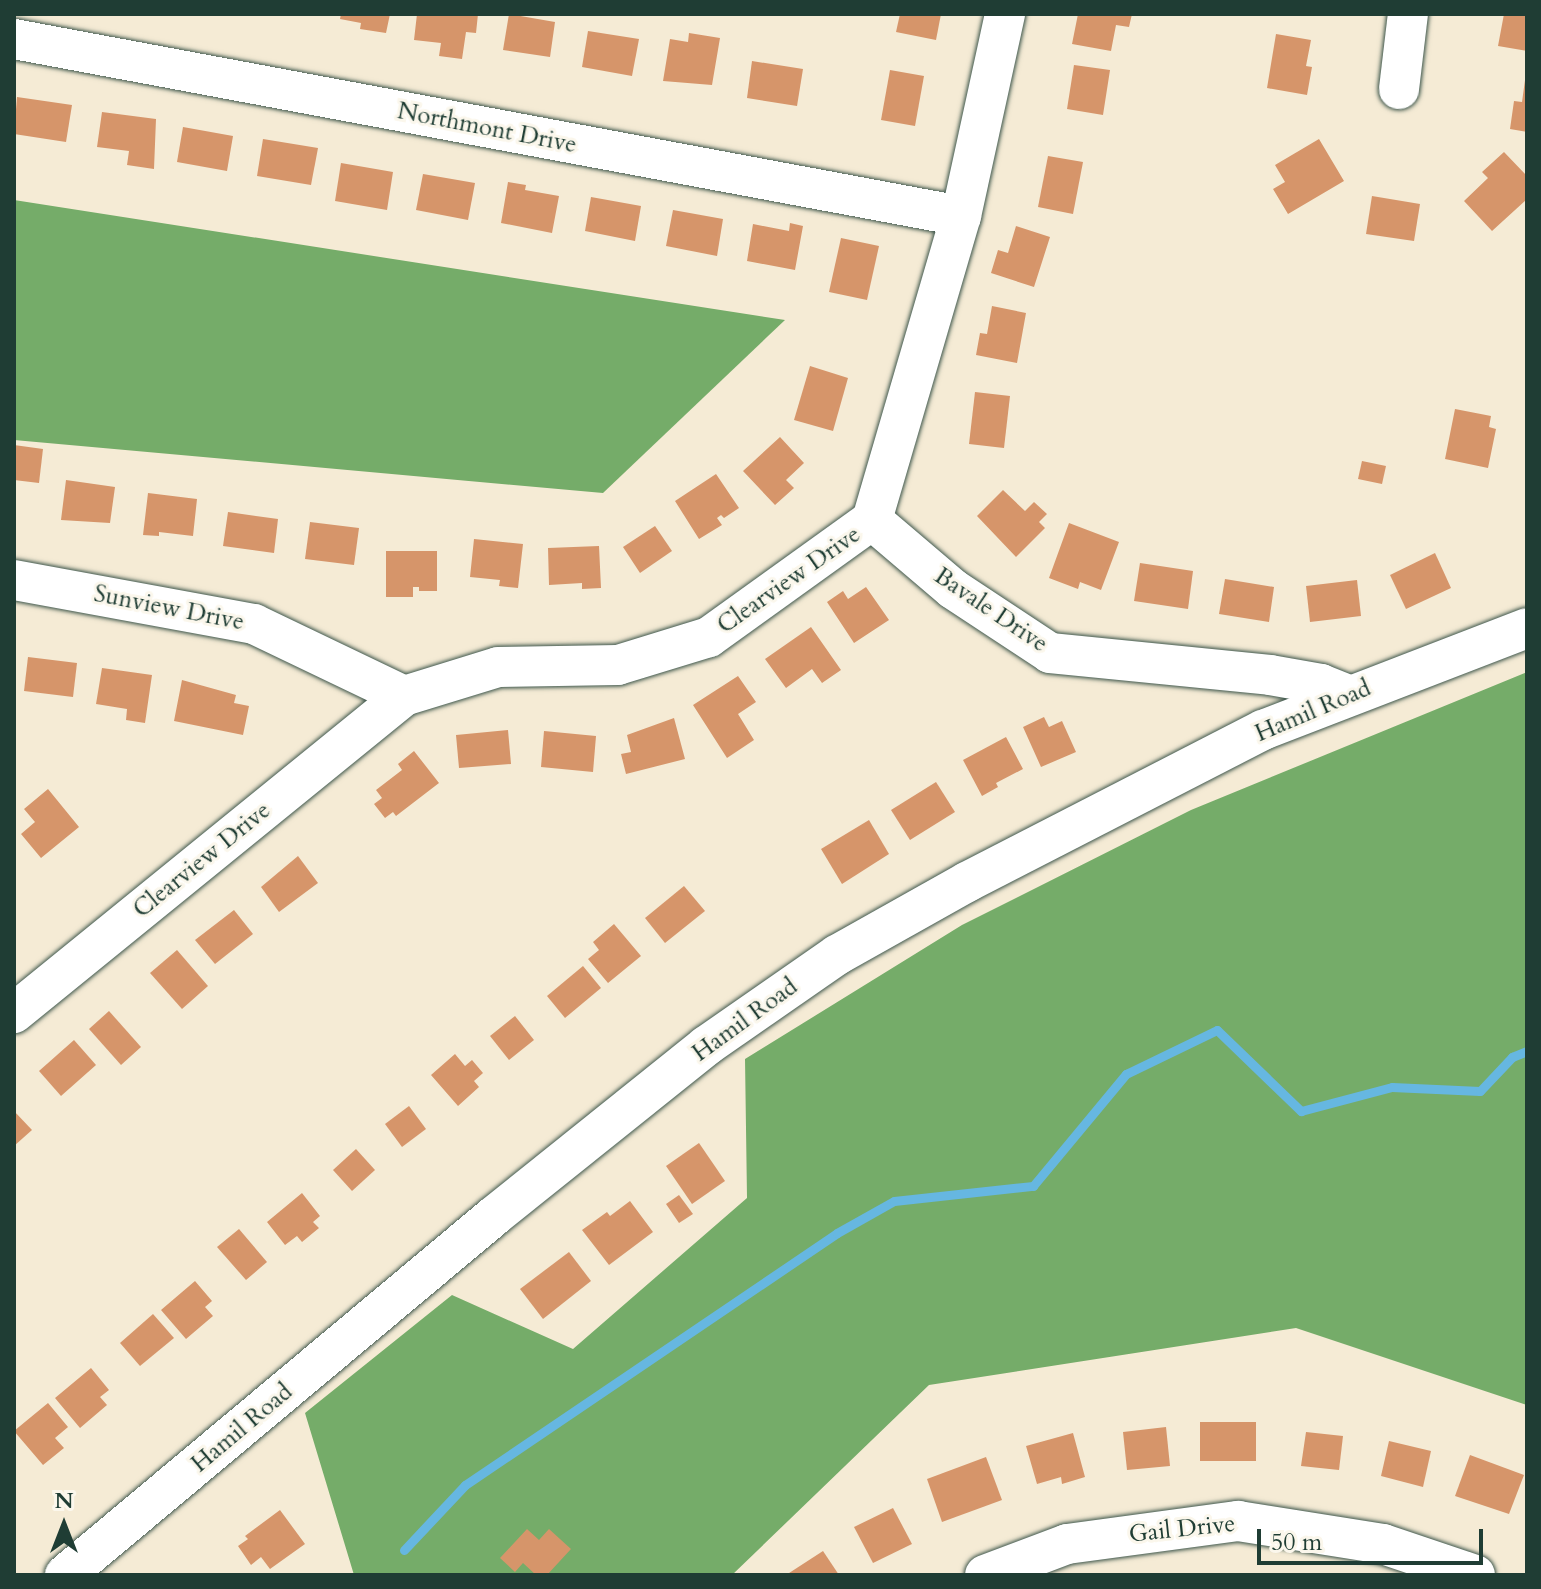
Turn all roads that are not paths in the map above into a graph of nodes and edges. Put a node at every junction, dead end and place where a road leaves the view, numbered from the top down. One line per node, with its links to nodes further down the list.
1 (1005, 14): 5 (street, Clearview Drive)
2 (1408, 14): 4 (street)
3 (14, 39): 5 (street, Northmont Drive)
4 (1399, 89)
5 (961, 216): 6 (street, Clearview Drive)
6 (872, 520): 9 (street, Bavale Drive); 11 (street, Clearview Drive)
7 (14, 580): 11 (street, Sunview Drive)
8 (1527, 628): 10 (street, Hamil Road)
9 (1222, 672): 10 (street, Bavale Drive); 12 (street)
10 (1348, 695): 12 (street, Hamil Road)
11 (404, 696): 13 (street, Clearview Drive)
12 (1263, 730): 14 (street, Hamil Road)
13 (14, 1013)
14 (78, 1571)
15 (985, 1575): 16 (street, Gail Drive)
16 (1475, 1575)

